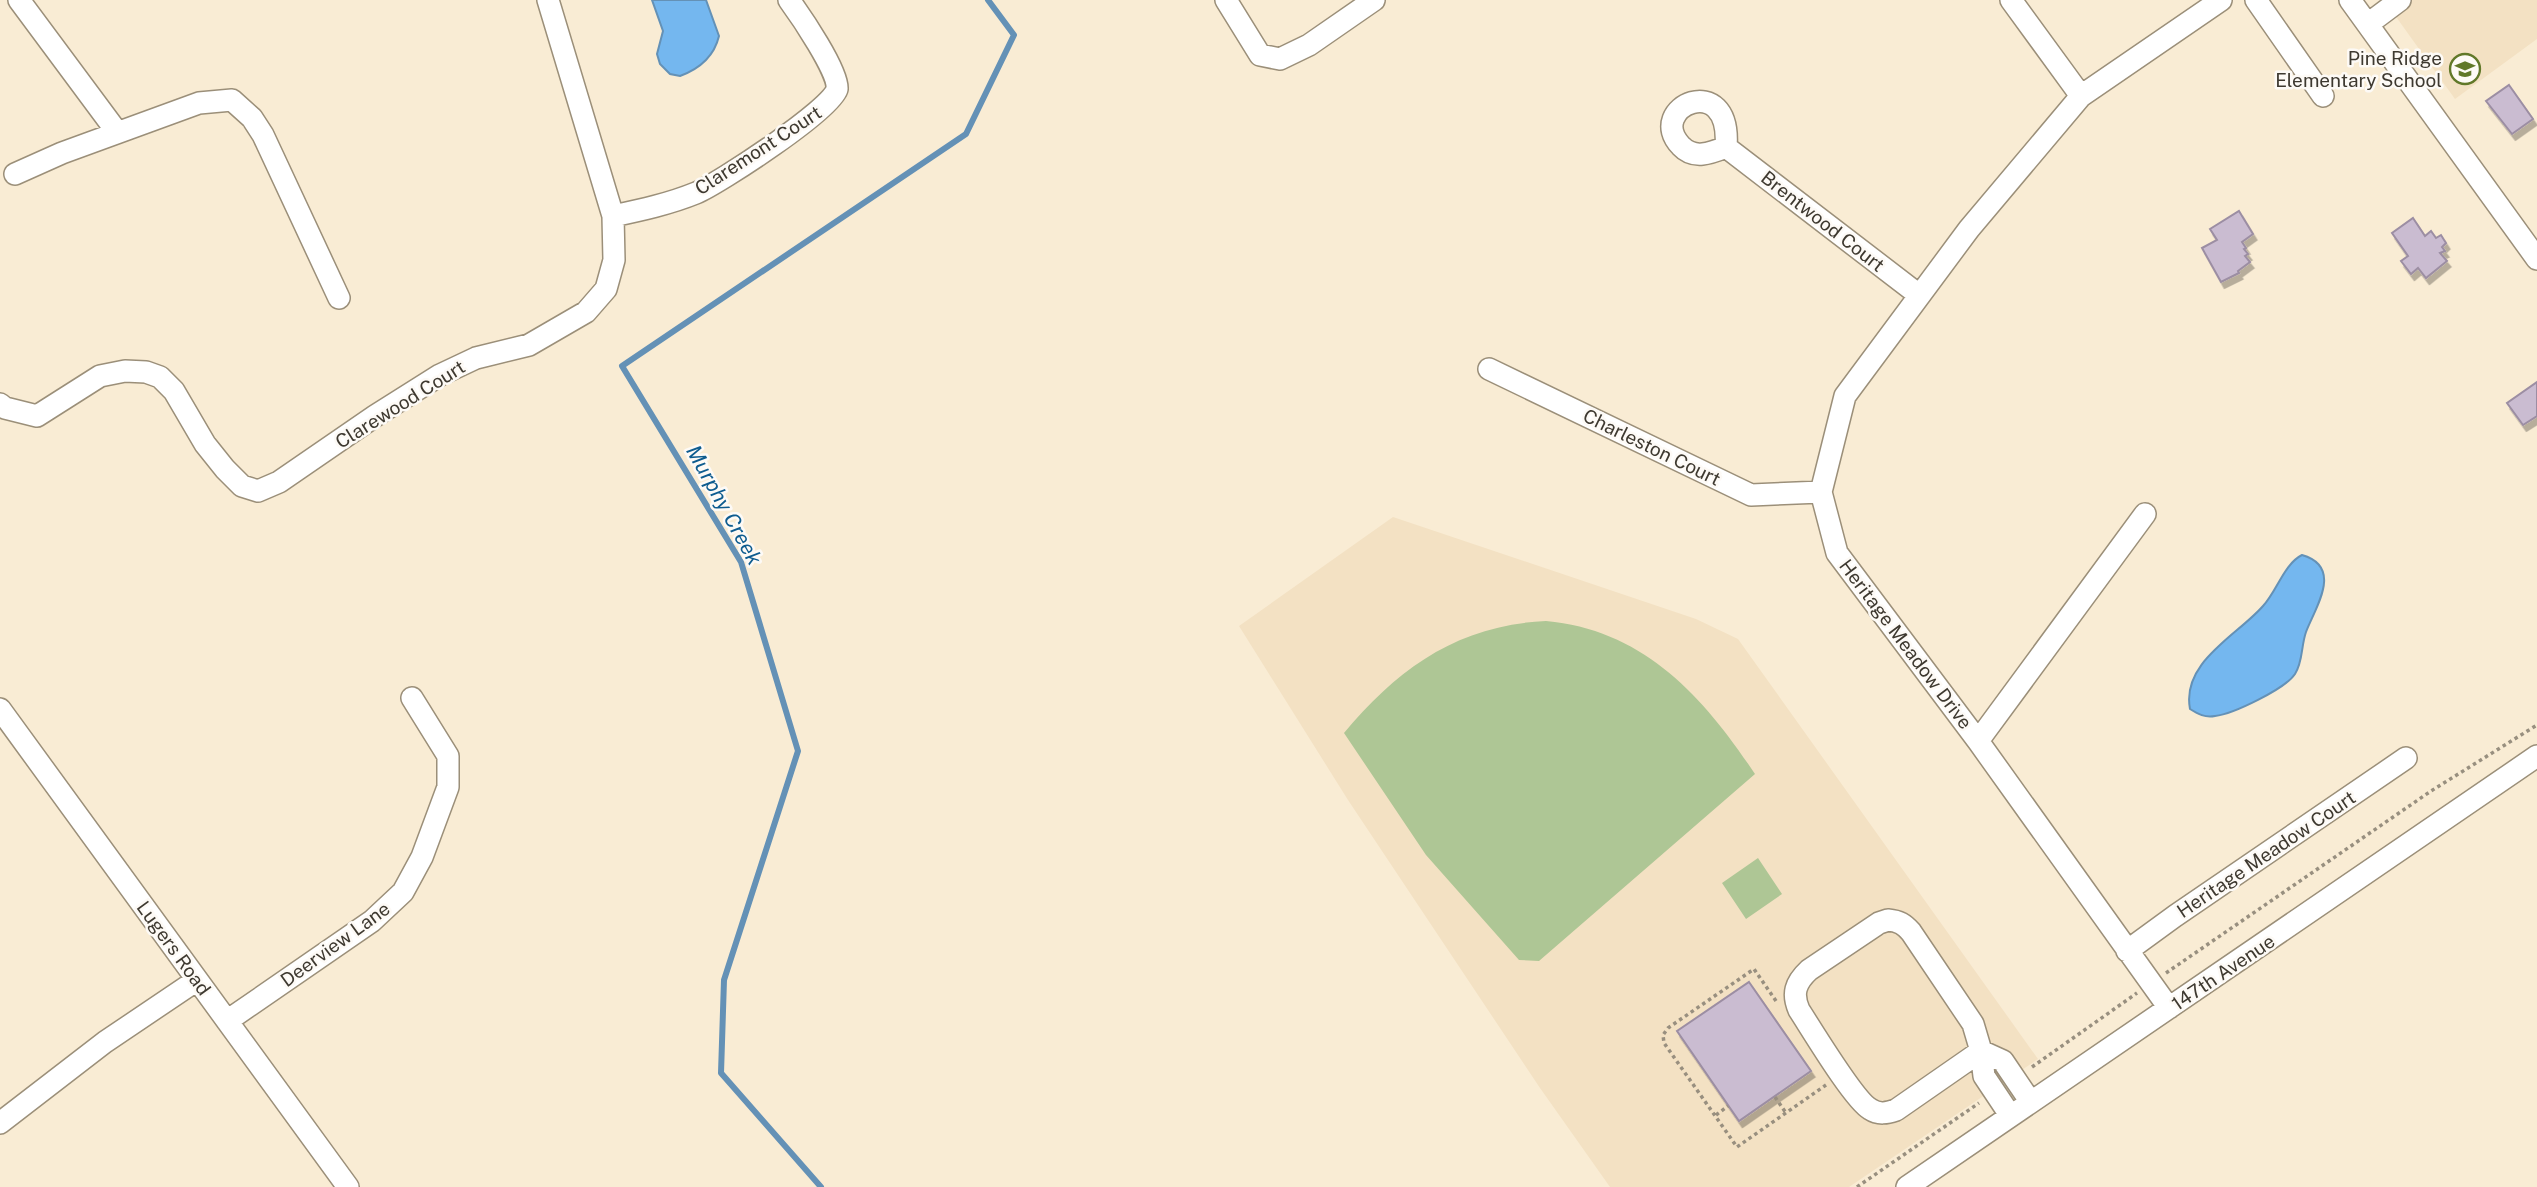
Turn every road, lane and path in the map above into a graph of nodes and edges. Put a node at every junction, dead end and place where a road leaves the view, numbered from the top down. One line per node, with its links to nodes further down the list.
1 (19, 0): 14 (street)
2 (548, 0): 17 (street, Clarewood Court)
3 (789, 0): 17 (street, Claremont Court)
4 (1226, 0): 5 (street)
5 (1374, 0)
6 (2011, 0): 12 (street)
7 (2221, 0): 12 (street, Heritage Meadow Drive)
8 (2256, 0): 13 (street)
9 (2350, 0): 11 (street)
10 (2400, 0): 11 (street)
11 (2368, 24): 18 (street)
12 (2081, 96): 19 (street, Heritage Meadow Drive)
13 (2323, 96)
14 (117, 132): 16 (street); 20 (street)
15 (1727, 147): 19 (street, Brentwood Court)
16 (15, 174)
17 (613, 216): 22 (street, Clarewood Court)
18 (2537, 259)
19 (1919, 295): 23 (street, Heritage Meadow Drive)
20 (339, 298)
21 (1489, 369): 23 (street, Charleston Court)
22 (0, 404)
23 (1821, 492): 28 (street, Heritage Meadow Drive)
24 (2145, 514): 28 (street)
25 (412, 698): 36 (street, Deerview Lane)
26 (0, 709): 32 (street, Lugers Road)
27 (2537, 725): 33 (path)
28 (1978, 741): 31 (street, Heritage Meadow Drive)
29 (2537, 755): 34 (street, 147th Avenue)
30 (2406, 758): 31 (street, Heritage Meadow Court)
31 (2127, 951): 33 (street, Heritage Meadow Drive)
32 (197, 980): 36 (street, Lugers Road); 47 (street)
33 (2151, 984): 34 (street, Heritage Meadow Drive); 39 (path)
34 (2169, 1008): 42 (street, 147th Avenue)
35 (1783, 1010): 45 (path)
36 (227, 1021): 48 (street, Lugers Road)
37 (1981, 1051): 38 (street); 38 (street); 39 (street); 40 (street)
38 (1843, 1074): 44 (path)
39 (2015, 1079): 42 (street)
40 (1995, 1092): 46 (street); 49 (path)
41 (1775, 1097): 44 (path)
42 (2030, 1101): 46 (street, 147th Avenue)
43 (1728, 1106): 45 (path)
44 (1786, 1113): 45 (path)
45 (1715, 1115)
46 (2010, 1115): 50 (street, 147th Avenue)
47 (0, 1123)
48 (348, 1187)
49 (1857, 1187)
50 (1908, 1187)

